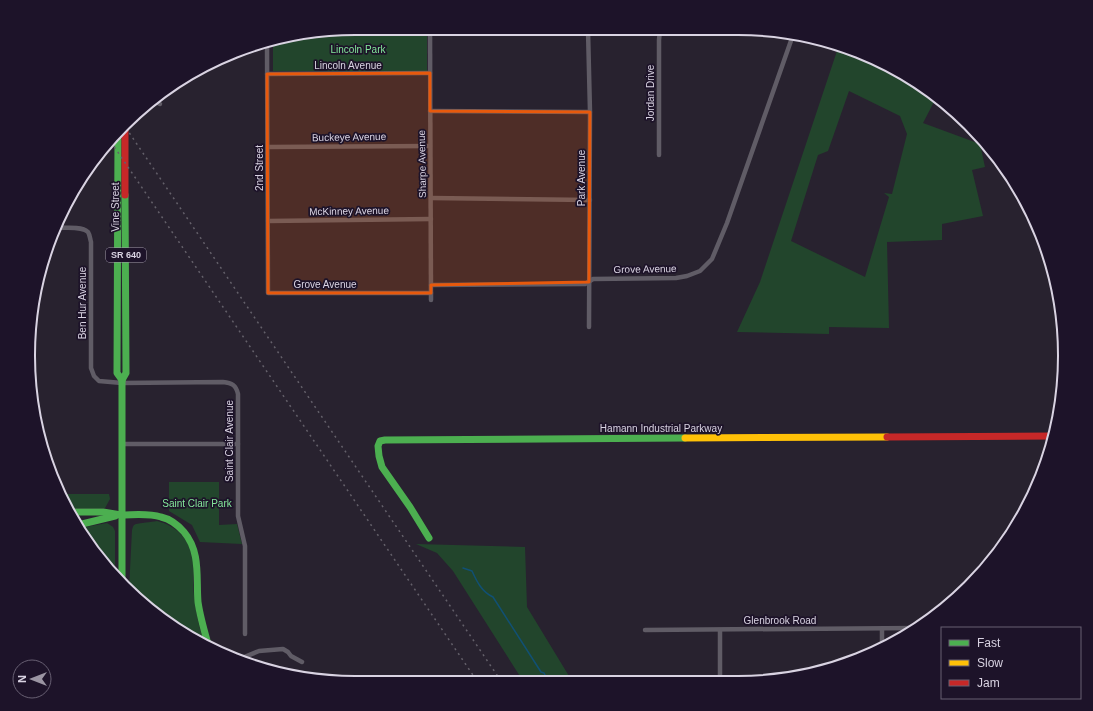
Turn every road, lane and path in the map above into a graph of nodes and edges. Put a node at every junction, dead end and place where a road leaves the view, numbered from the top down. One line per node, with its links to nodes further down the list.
1 (430, 35): 6 (street, Sharpe Avenue)
2 (588, 35): 9 (street, Park Avenue)
3 (660, 35): 14 (street, Jordan Drive)
4 (791, 40): 20 (street, Grove Avenue)
5 (267, 48): 7 (street, 2nd Street)
6 (430, 73): 7 (street, Lincoln Avenue); 8 (street, Sharpe Avenue)
7 (267, 74): 13 (street, 2nd Street)
8 (430, 111): 9 (street); 12 (street, Sharpe Avenue)
9 (590, 112): 16 (street, Park Avenue)
10 (125, 133): 26 (main road, Vine Street / SR 640)
11 (118, 141): 26 (main road, Vine Street / SR 640)
12 (430, 146): 13 (street, Buckeye Avenue); 15 (street, Sharpe Avenue)
13 (268, 147): 18 (street, 2nd Street)
14 (659, 155)
15 (431, 198): 16 (street); 17 (street, Sharpe Avenue)
16 (590, 200): 20 (street, Park Avenue)
17 (431, 219): 18 (street, McKinney Avenue); 21 (street, Sharpe Avenue)
18 (268, 221): 22 (street, 2nd Street)
19 (61, 228): 26 (street, Ben Hur Avenue)
20 (589, 282): 21 (street, Grove Avenue); 25 (street, Park Avenue)
21 (431, 285): 23 (street, Sharpe Avenue)
22 (268, 293): 23 (street, Grove Avenue)
23 (431, 293): 24 (street, Sharpe Avenue)
24 (431, 300)
25 (589, 327)
26 (122, 381): 28 (main road, Vine Street / SR 640); 29 (street, Saint Clair Avenue)
27 (1047, 436): 33 (main road, Hamann Industrial Parkway)
28 (122, 444): 29 (street); 31 (main road, Vine Street / SR 640)
29 (238, 444): 39 (street, Saint Clair Avenue)
30 (76, 512): 31 (main road)
31 (121, 514): 32 (main road); 34 (main road, Vine Street / SR 640); 40 (main road)
32 (83, 524)
33 (429, 538)
34 (122, 574)
35 (882, 628): 36 (street, Glenbrook Road); 38 (street, Glenbrook Road); 41 (street)
36 (906, 628)
37 (645, 630): 38 (street, Glenbrook Road)
38 (720, 630): 44 (street)
39 (245, 634)
40 (206, 639)
41 (882, 641)
42 (245, 657): 43 (street)
43 (302, 662)
44 (720, 676)

